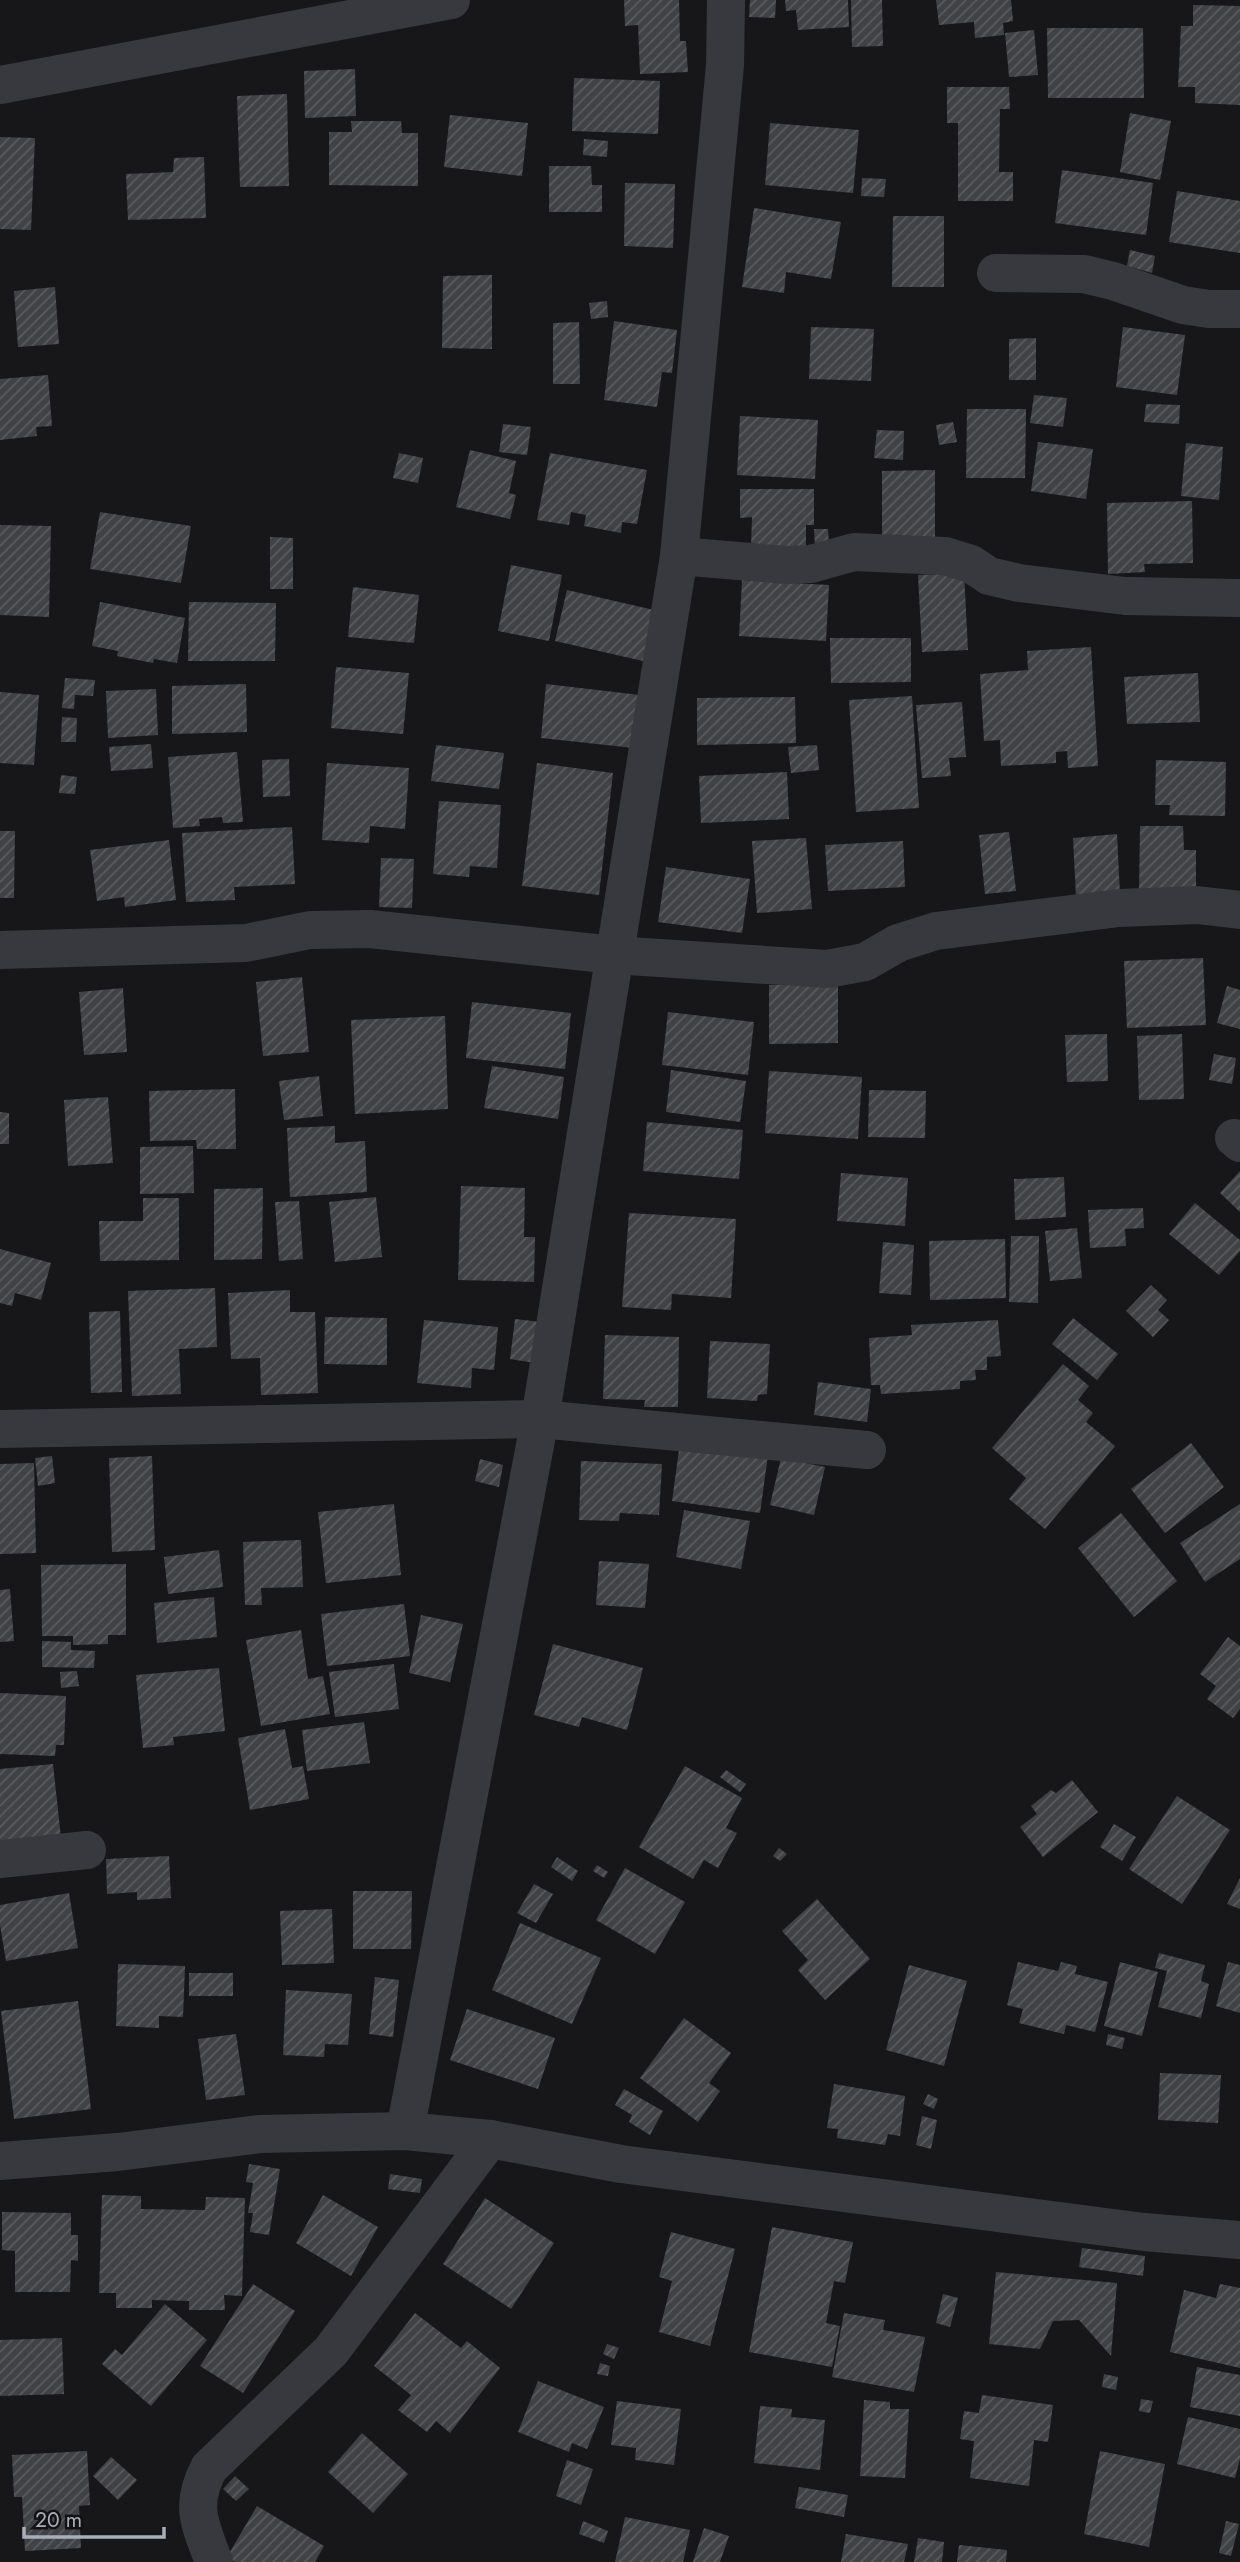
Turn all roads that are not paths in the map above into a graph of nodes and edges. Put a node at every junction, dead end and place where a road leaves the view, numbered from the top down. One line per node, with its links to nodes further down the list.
1 (451, 0): 3 (street)
2 (726, 0): 6 (street)
3 (0, 85)
4 (996, 273): 5 (street)
5 (1240, 309)
6 (679, 556): 7 (street); 10 (street)
7 (1240, 598)
8 (1240, 911): 10 (street)
9 (0, 950): 10 (street)
10 (614, 956): 11 (street)
11 (540, 1419): 12 (street); 13 (street); 16 (street)
12 (0, 1429)
13 (867, 1450)
14 (87, 1850): 15 (street)
15 (0, 1859)
16 (405, 2131): 17 (street); 18 (street)
17 (490, 2139): 19 (street); 20 (street)
18 (0, 2161)
19 (1240, 2239)
20 (214, 2562)

